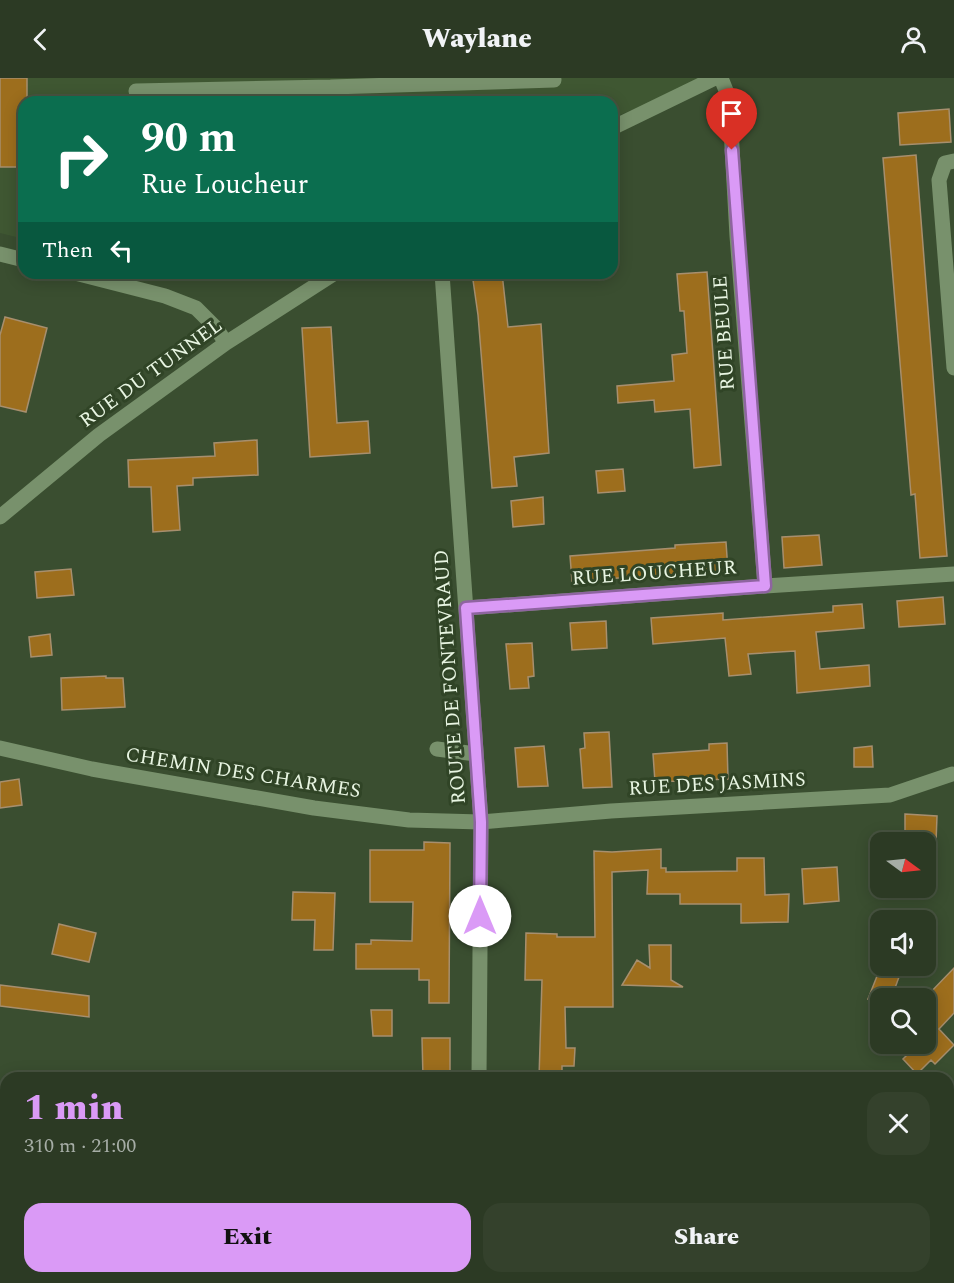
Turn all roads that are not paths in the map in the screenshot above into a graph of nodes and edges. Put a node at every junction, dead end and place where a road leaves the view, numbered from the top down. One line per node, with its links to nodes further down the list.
1 (715, 78): 7 (street)
2 (721, 78): 18 (street, RUE BEULE)
3 (554, 80): 4 (street)
4 (332, 87): 5 (street); 6 (street)
5 (136, 91)
6 (341, 96)
7 (618, 125)
8 (954, 161): 15 (street)
9 (0, 254): 10 (street)
10 (18, 258)
11 (98, 279): 14 (street)
12 (326, 279): 14 (street, RUE DU TUNNEL)
13 (442, 279): 19 (street, ROUTE DE FONTEVRAUD)
14 (226, 343): 16 (street, RUE DU TUNNEL)
15 (954, 368)
16 (0, 517)
17 (954, 574): 18 (street, RUE LOUCHEUR)
18 (765, 586): 19 (street, RUE LOUCHEUR)
19 (466, 608): 22 (street, ROUTE DE FONTEVRAUD)
20 (0, 748): 24 (street, CHEMIN DES CHARMES)
21 (437, 749): 22 (street)
22 (476, 754): 24 (street, ROUTE DE FONTEVRAUD)
23 (952, 774): 24 (street, RUE DES JASMINS)
24 (481, 822): 25 (street, ROUTE DE FONTEVRAUD)
25 (479, 1072)

